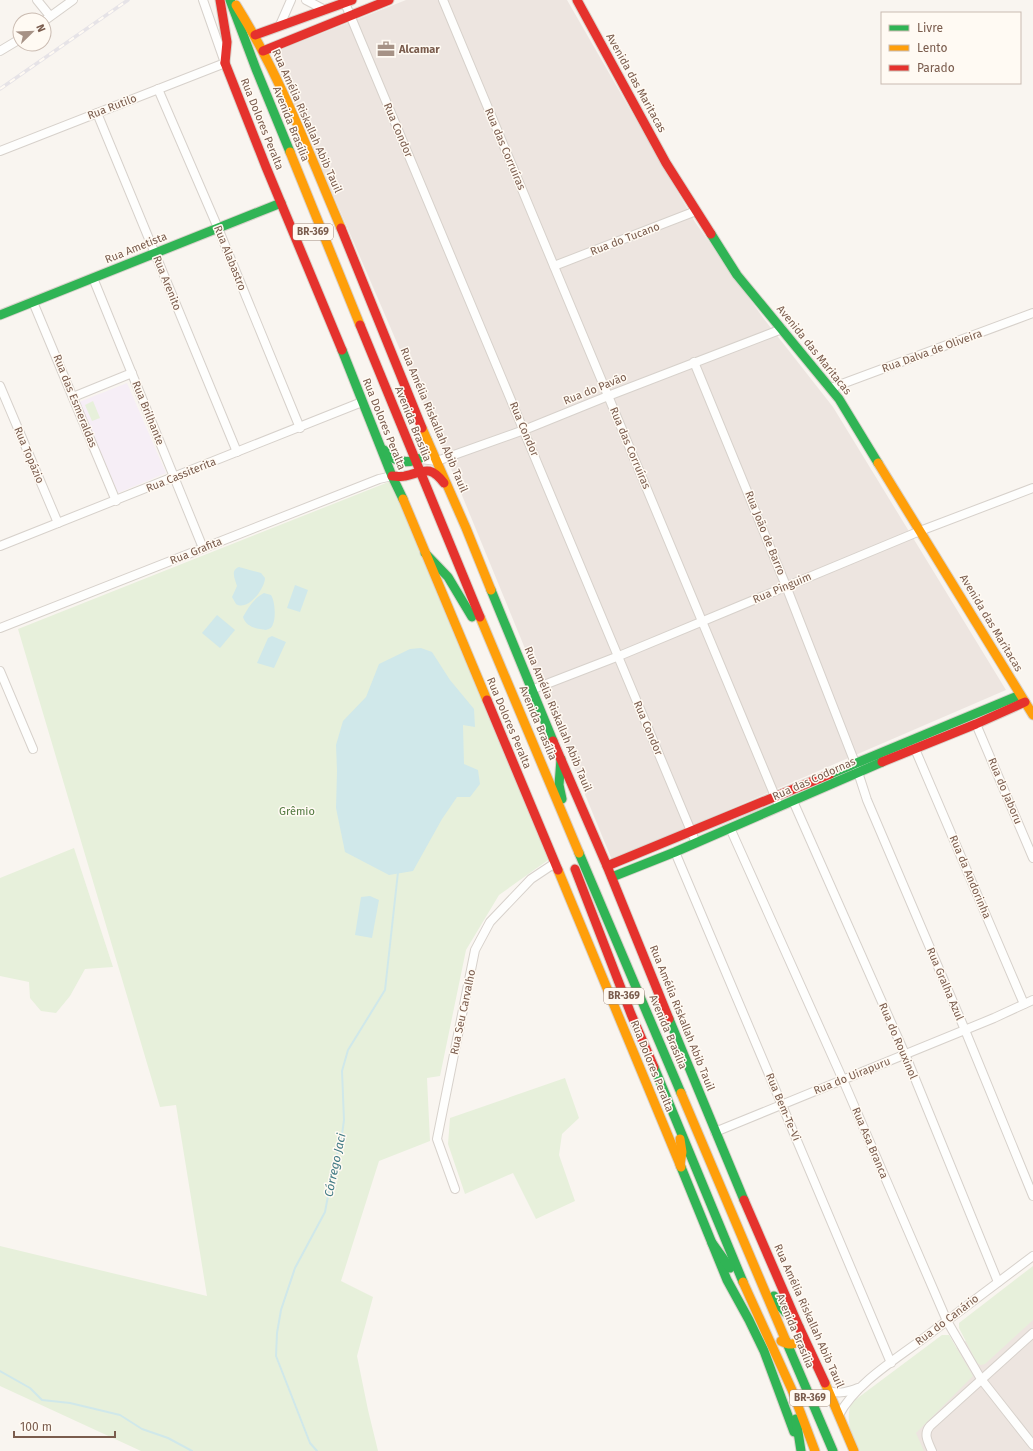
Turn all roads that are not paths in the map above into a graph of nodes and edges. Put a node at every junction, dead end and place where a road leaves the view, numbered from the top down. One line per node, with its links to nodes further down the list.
1 (37, 0): 13 (street)
2 (73, 0): 14 (street)
3 (203, 0): 21 (street, Rua Dolores Peralta)
4 (220, 0): 21 (main road); 47 (main road, Avenida Brasília / BR-369)
5 (232, 0): 17 (main road, Rua Amélia Riskallah Abib Tauil); 47 (main road, Avenida Brasília / BR-369)
6 (291, 0): 16 (street)
7 (306, 0): 12 (street)
8 (389, 0): 15 (main road)
9 (443, 0): 29 (street, Rua das Corruíras)
10 (577, 0): 26 (main road, Avenida das Maritacas)
11 (348, 2): 12 (main road); 15 (street, Rua Condor)
12 (325, 10): 16 (main road)
13 (43, 12)
14 (52, 15)
15 (350, 15): 20 (main road); 43 (street, Rua Condor)
16 (280, 26): 17 (main road)
17 (255, 35): 20 (main road, Rua Amélia Riskallah Abib Tauil)
18 (12, 44): 19 (street)
19 (0, 51)
20 (263, 51): 44 (main road, Rua Amélia Riskallah Abib Tauil)
21 (225, 63): 22 (street, Rua Rutilo); 25 (main road, Rua Dolores Peralta)
22 (158, 89): 23 (street, Rua Rutilo); 27 (street, Rua Alabastro)
23 (97, 113): 24 (street, Rua Rutilo); 28 (street, Rua Arenito)
24 (0, 151)
25 (280, 204): 27 (main road, Rua Ametista); 41 (main road, Rua Dolores Peralta)
26 (696, 211): 29 (street, Rua do Tucano); 34 (main road, Avenida das Maritacas)
27 (218, 228): 28 (main road, Rua Ametista); 42 (street, Rua Alabastro)
28 (155, 253): 30 (main road, Rua Ametista); 46 (street, Rua Arenito)
29 (554, 266): 39 (street, Rua das Corruíras)
30 (93, 278): 31 (main road, Rua Ametista); 36 (street, Rua Brilhante)
31 (33, 302): 33 (main road, Rua Ametista); 40 (street, Rua das Esmeraldas)
32 (1033, 313): 38 (street, Rua Dalva de Oliveira)
33 (0, 315)
34 (782, 329): 35 (street, Rua do Pavão); 38 (main road, Avenida das Maritacas)
35 (694, 362): 39 (street, Rua do Pavão); 61 (street, Rua João de Barro)
36 (132, 373): 40 (street); 51 (street, Rua Brilhante)
37 (0, 386): 56 (street, Rua Topázio)
38 (831, 388): 57 (main road, Avenida das Maritacas)
39 (608, 396): 43 (street, Rua do Pavão); 63 (street, Rua das Corruíras)
40 (73, 397): 55 (street, Rua das Esmeraldas)
41 (362, 402): 42 (street, Rua Cassiterita); 45 (main road, Rua Dolores Peralta)
42 (300, 428): 46 (street, Rua Cassiterita)
43 (524, 430): 48 (street, Rua do Pavão); 65 (street, Rua Condor)
44 (427, 439): 47 (main road); 48 (main road, Rua Amélia Riskallah Abib Tauil)
45 (379, 442): 47 (main road); 50 (main road, Rua Dolores Peralta)
46 (237, 452): 51 (street, Rua Cassiterita)
47 (415, 460): 48 (street, Rua do Pavão); 49 (main road, Avenida Brasília / BR-369)
48 (437, 461): 53 (main road, Rua Amélia Riskallah Abib Tauil)
49 (413, 473): 50 (main road); 53 (main road); 54 (main road); 62 (main road, Avenida Brasília / BR-369); 84 (main road, Avenida Brasília / BR-369)
50 (392, 476): 54 (main road, Rua Dolores Peralta); 59 (street, Rua Grafita)
51 (175, 478): 55 (street, Rua Cassiterita); 59 (street, Rua Brilhante)
52 (1033, 488): 57 (street, Rua Pinguim)
53 (450, 491): 67 (main road, Rua Amélia Riskallah Abib Tauil)
54 (402, 497): 60 (main road, Rua Dolores Peralta)
55 (116, 501): 56 (street, Rua Cassiterita)
56 (58, 523): 58 (street, Rua Cassiterita)
57 (920, 530): 61 (street, Rua Pinguim); 68 (main road, Avenida das Maritacas)
58 (0, 546)
59 (202, 548): 64 (street, Rua Grafita)
60 (425, 553): 62 (main road); 89 (main road, Rua Dolores Peralta)
61 (786, 586): 63 (street, Rua Pinguim); 76 (street, Rua João de Barro)
62 (472, 617): 86 (main road, Avenida Brasília / BR-369)
63 (702, 621): 65 (street, Rua Pinguim); 79 (street, Rua das Corruíras)
64 (0, 628)
65 (618, 656): 67 (street, Rua Pinguim); 83 (street, Rua Condor)
66 (0, 671): 73 (street)
67 (531, 690): 75 (main road, Rua Amélia Riskallah Abib Tauil)
68 (1023, 698): 69 (main road, Avenida das Maritacas); 70 (main road, Rua das Codornas); 71 (main road, Rua das Codornas)
69 (1033, 715)
70 (976, 724): 72 (main road, Rua das Codornas); 88 (street, Rua do Jaboru)
71 (930, 731): 72 (main road); 76 (main road, Rua das Codornas)
72 (934, 742): 74 (main road, Rua das Codornas)
73 (33, 749)
74 (915, 749): 76 (main road, Rua das Codornas); 94 (street, Rua da Andorinha)
75 (560, 759): 84 (main road); 91 (main road, Rua Amélia Riskallah Abib Tauil)
76 (857, 768): 77 (main road, Rua das Codornas); 78 (main road, Rua das Codornas); 95 (street, Rua Gralha Azul)
77 (800, 785): 78 (main road); 79 (main road, Rua das Codornas)
78 (805, 795): 80 (main road, Rua das Codornas)
79 (776, 796): 81 (street, Rua das Corruíras); 83 (main road, Rua das Codornas)
80 (793, 801): 81 (main road, Rua das Codornas); 96 (street, Rua do Rouxinol)
81 (780, 807): 82 (main road, Rua das Codornas)
82 (730, 828): 85 (main road, Rua das Codornas); 97 (street, Rua Asa Branca)
83 (691, 831): 85 (street, Rua Condor); 91 (main road, Rua das Codornas)
84 (571, 835): 104 (main road, Avenida Brasília / BR-369)
85 (696, 843): 87 (main road, Rua das Codornas)
86 (567, 849)
87 (675, 852): 92 (main road, Rua das Codornas); 98 (street, Rua Bem-Te-Vi)
88 (1033, 858)
89 (555, 863): 101 (main road, Rua Dolores Peralta); 102 (street, Rua Seu Carvalho)
90 (573, 863): 99 (main road, BR-369)
91 (608, 866): 92 (main road, Rua Amélia Riskallah Abib Tauil)
92 (612, 877): 100 (main road, Rua Amélia Riskallah Abib Tauil)
93 (1033, 1000): 94 (street, Rua do Uirapuru)
94 (1024, 1004): 95 (street, Rua do Uirapuru)
95 (965, 1030): 96 (street, Rua do Uirapuru); 103 (street, Rua Gralha Azul)
96 (905, 1054): 97 (street, Rua do Uirapuru); 107 (street, Rua do Rouxinol)
97 (843, 1080): 98 (street, Rua do Uirapuru); 110 (street, Rua Asa Branca)
98 (782, 1105): 100 (street, Rua do Uirapuru); 115 (street, Rua Bem-Te-Vi)
99 (674, 1113): 101 (main road); 108 (main road, BR-369)
100 (715, 1132): 111 (main road, Rua Amélia Riskallah Abib Tauil)
101 (680, 1165): 105 (main road, Rua Dolores Peralta)
102 (455, 1189)
103 (1033, 1196)
104 (744, 1242): 111 (main road); 114 (main road, Avenida Brasília / BR-369)
105 (712, 1243): 108 (main road); 123 (main road, Rua Dolores Peralta)
106 (1033, 1256): 107 (street, Rua do Canário)
107 (998, 1282): 110 (street, Rua do Canário)
108 (744, 1286): 109 (main road, BR-369)
109 (754, 1306): 114 (main road); 118 (main road, BR-369)
110 (947, 1321): 115 (street, Rua do Canário); 116 (street, Rua Asa Branca)
111 (799, 1327): 113 (main road, Rua Amélia Riskallah Abib Tauil)
112 (1033, 1333): 116 (street)
113 (801, 1340): 114 (main road); 119 (main road, Rua Amélia Riskallah Abib Tauil); 120 (main road)
114 (788, 1346): 120 (main road, Avenida Brasília / BR-369)
115 (891, 1363): 117 (street, Rua do Canário)
116 (981, 1378): 122 (street, Rua Asa Branca); 127 (street)
117 (863, 1386): 119 (street); 121 (street, Rua do Canário)
118 (792, 1390): 123 (main road); 124 (main road, BR-369)
119 (829, 1391): 121 (main road, Rua Amélia Riskallah Abib Tauil)
120 (815, 1410): 125 (main road, Avenida Brasília / BR-369)
121 (839, 1415): 126 (main road, Rua Amélia Riskallah Abib Tauil)
122 (1033, 1444)
123 (801, 1451)
124 (815, 1451)
125 (833, 1451)
126 (854, 1451)
127 (932, 1451)

